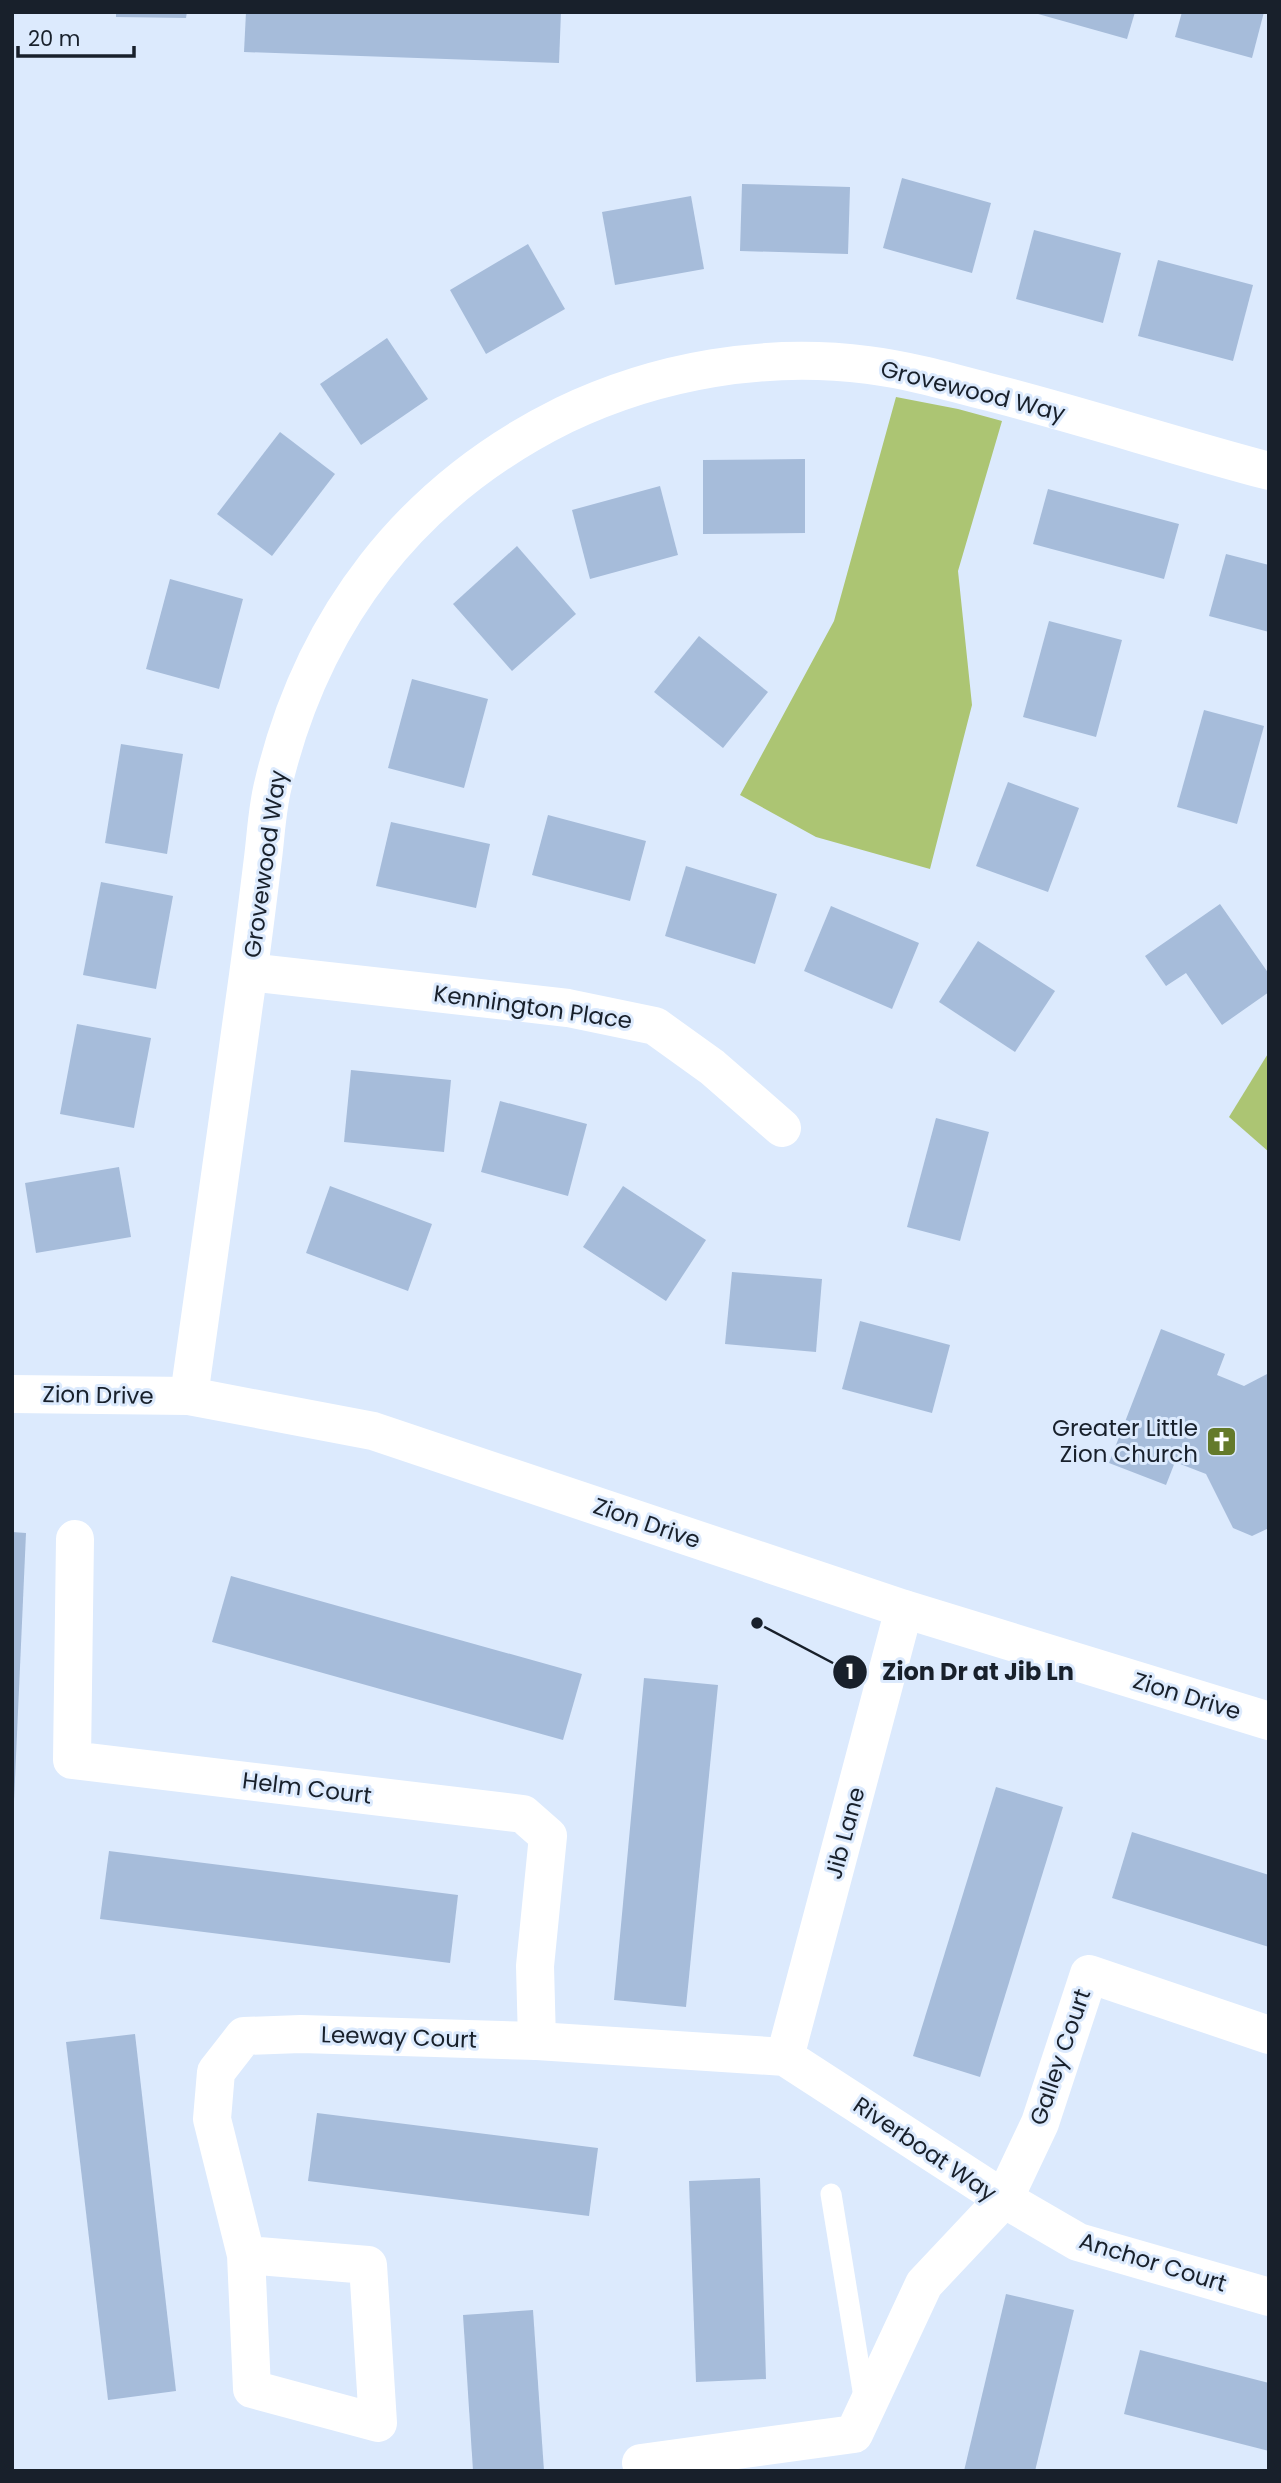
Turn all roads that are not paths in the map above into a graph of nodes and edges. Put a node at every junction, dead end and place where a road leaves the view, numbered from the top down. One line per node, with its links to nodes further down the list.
1 (1269, 471): 2 (street, Grovewood Way)
2 (249, 972): 3 (street, Kennington Place); 5 (street, Grovewood Way)
3 (782, 1128)
4 (12, 1394): 5 (street, Zion Drive)
5 (189, 1396): 7 (street, Zion Drive)
6 (75, 1539): 10 (street, Helm Court)
7 (904, 1609): 8 (street, Zion Drive); 11 (street, Jib Lane)
8 (1269, 1721)
9 (1269, 2035): 13 (street, Galley Court)
10 (537, 2041): 11 (street, Leeway Court); 14 (street, Leeway Court)
11 (785, 2057): 13 (street, Riverboat Way)
12 (831, 2194): 16 (lane)
13 (1004, 2199): 15 (street, Anchor Court); 16 (street, Riverboat Way)
14 (246, 2255): 14 (street, Leeway Court)
15 (1269, 2297)
16 (866, 2409): 17 (street, Riverboat Way)
17 (641, 2463)

